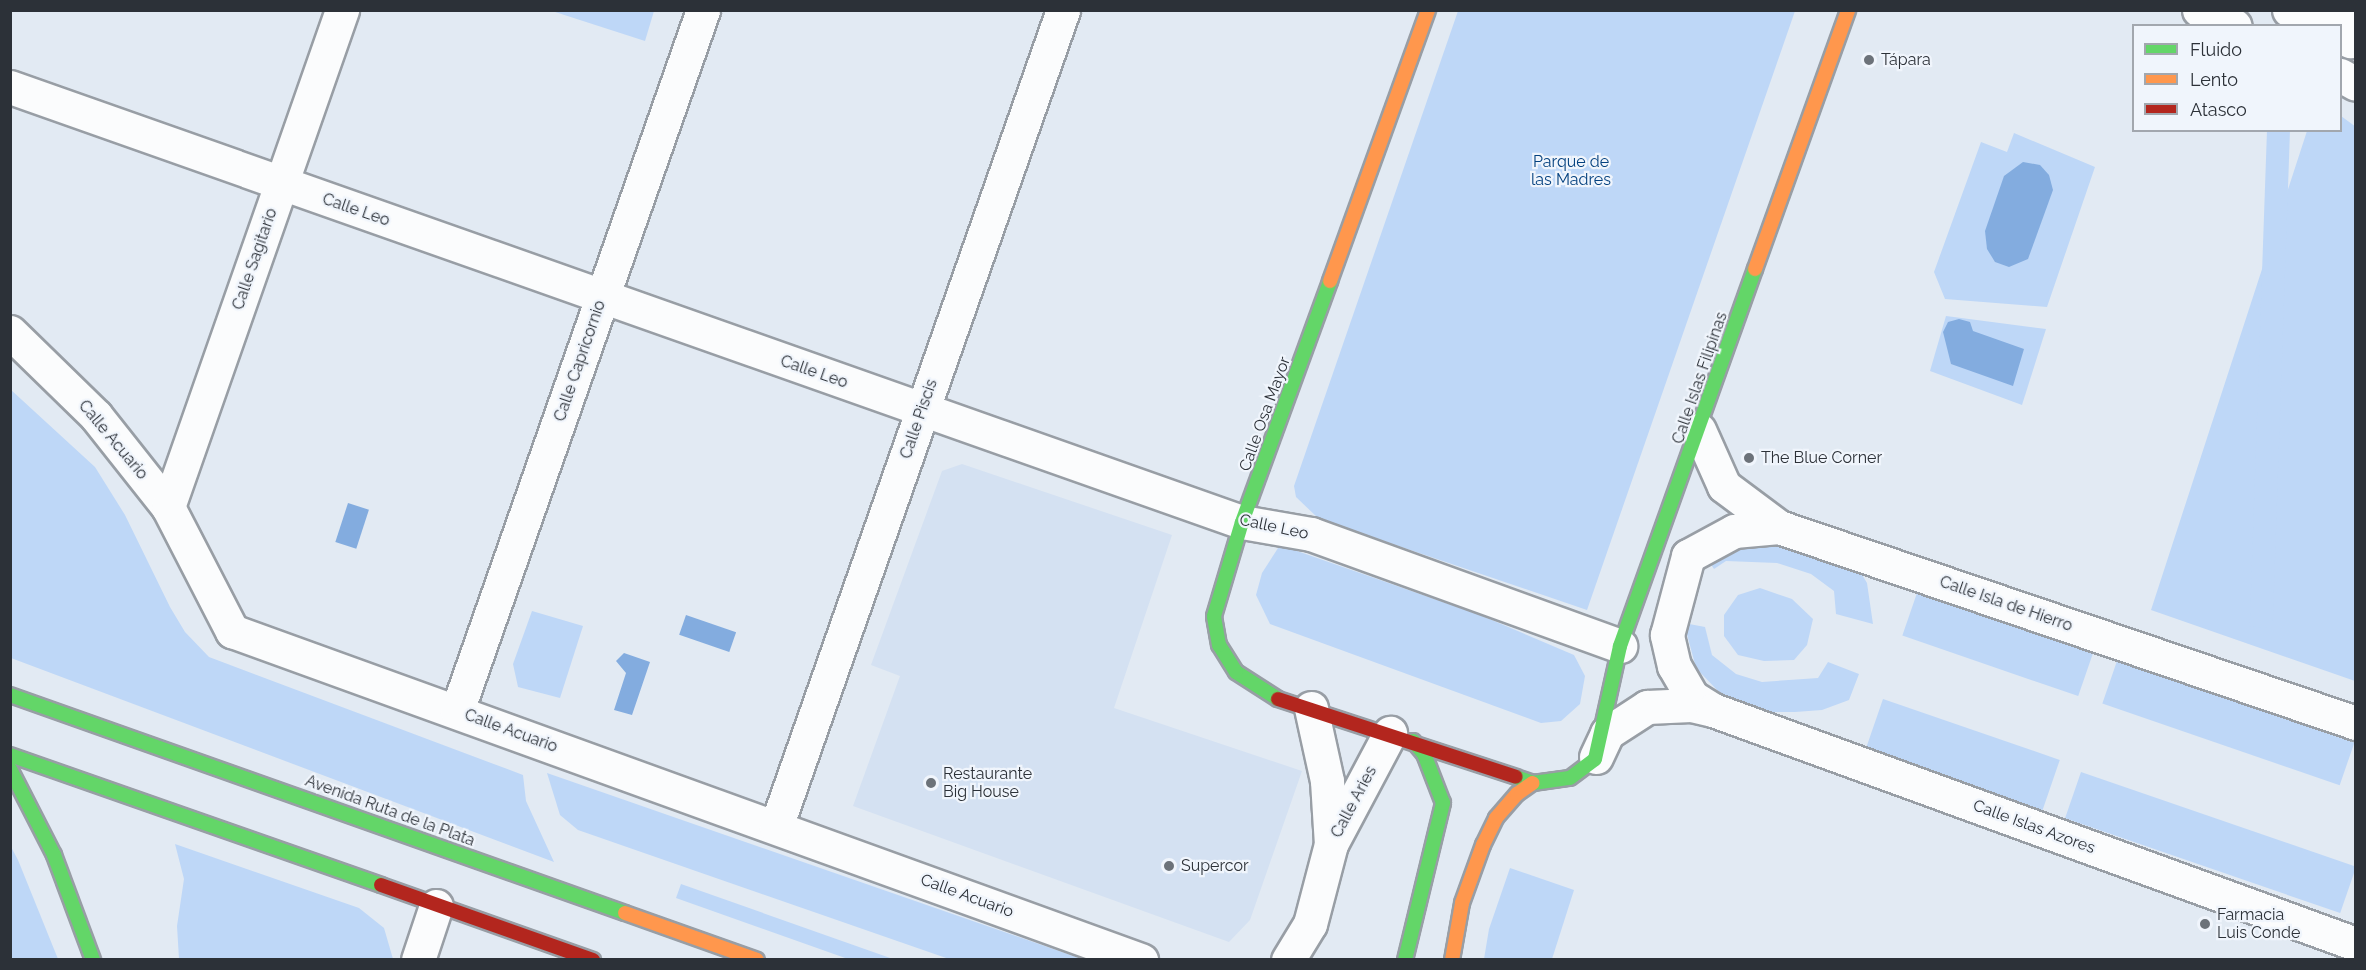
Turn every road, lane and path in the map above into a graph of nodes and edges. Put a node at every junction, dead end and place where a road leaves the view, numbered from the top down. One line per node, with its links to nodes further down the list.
1 (342, 10): 15 (street, Calle Sagitario)
2 (703, 10): 16 (street, Calle Capricornio)
3 (1063, 10): 18 (street, Calle Piscis)
4 (1428, 10): 21 (main road, Calle Osa Mayor)
5 (1848, 10): 19 (main road, Calle Islas Filipinas)
6 (2199, 10): 9 (street)
7 (2289, 10): 10 (street)
8 (2337, 10): 11 (street)
9 (2230, 24)
10 (2315, 24)
11 (2349, 41)
12 (2342, 76): 13 (street)
13 (2355, 84)
14 (10, 87): 15 (street, Calle Leo)
15 (282, 184): 16 (street, Calle Leo); 20 (street, Calle Sagitario)
16 (603, 297): 18 (street, Calle Leo); 27 (street, Calle Capricornio)
17 (10, 332): 20 (street, Calle Acuario)
18 (922, 410): 21 (street, Calle Leo); 34 (street, Calle Piscis)
19 (1700, 430): 22 (street, Calle Isla de Hierro); 23 (main road, Calle Islas Filipinas)
20 (168, 507): 27 (street, Calle Acuario)
21 (1242, 522): 23 (street, Calle Leo); 25 (main road, Calle Osa Mayor)
22 (1779, 527): 26 (street, Calle Islas Azores); 28 (street, Calle Isla de Hierro)
23 (1620, 646): 31 (main road, Calle Islas Filipinas)
24 (10, 695): 41 (main road, Avenida Ruta de la Plata)
25 (1311, 708): 29 (main road, Calle Osa Mayor); 35 (street, Calle Aries)
26 (1713, 710): 31 (street, Calle Islas Azores); 37 (street, Calle Islas Azores)
27 (457, 711): 34 (street, Calle Acuario)
28 (2355, 723)
29 (1402, 737): 33 (main road, Calle Osa Mayor); 35 (street, Calle Aries); 44 (main road)
30 (10, 755): 36 (main road)
31 (1595, 759): 33 (main road)
32 (10, 769): 38 (main road)
33 (1533, 783): 45 (main road)
34 (776, 827): 42 (street, Calle Acuario)
35 (1331, 844): 43 (street)
36 (436, 906): 39 (street); 40 (main road)
37 (2355, 944)
38 (93, 960)
39 (418, 960)
40 (593, 960)
41 (758, 960)
42 (1141, 960)
43 (1288, 960)
44 (1405, 960)
45 (1452, 960)

